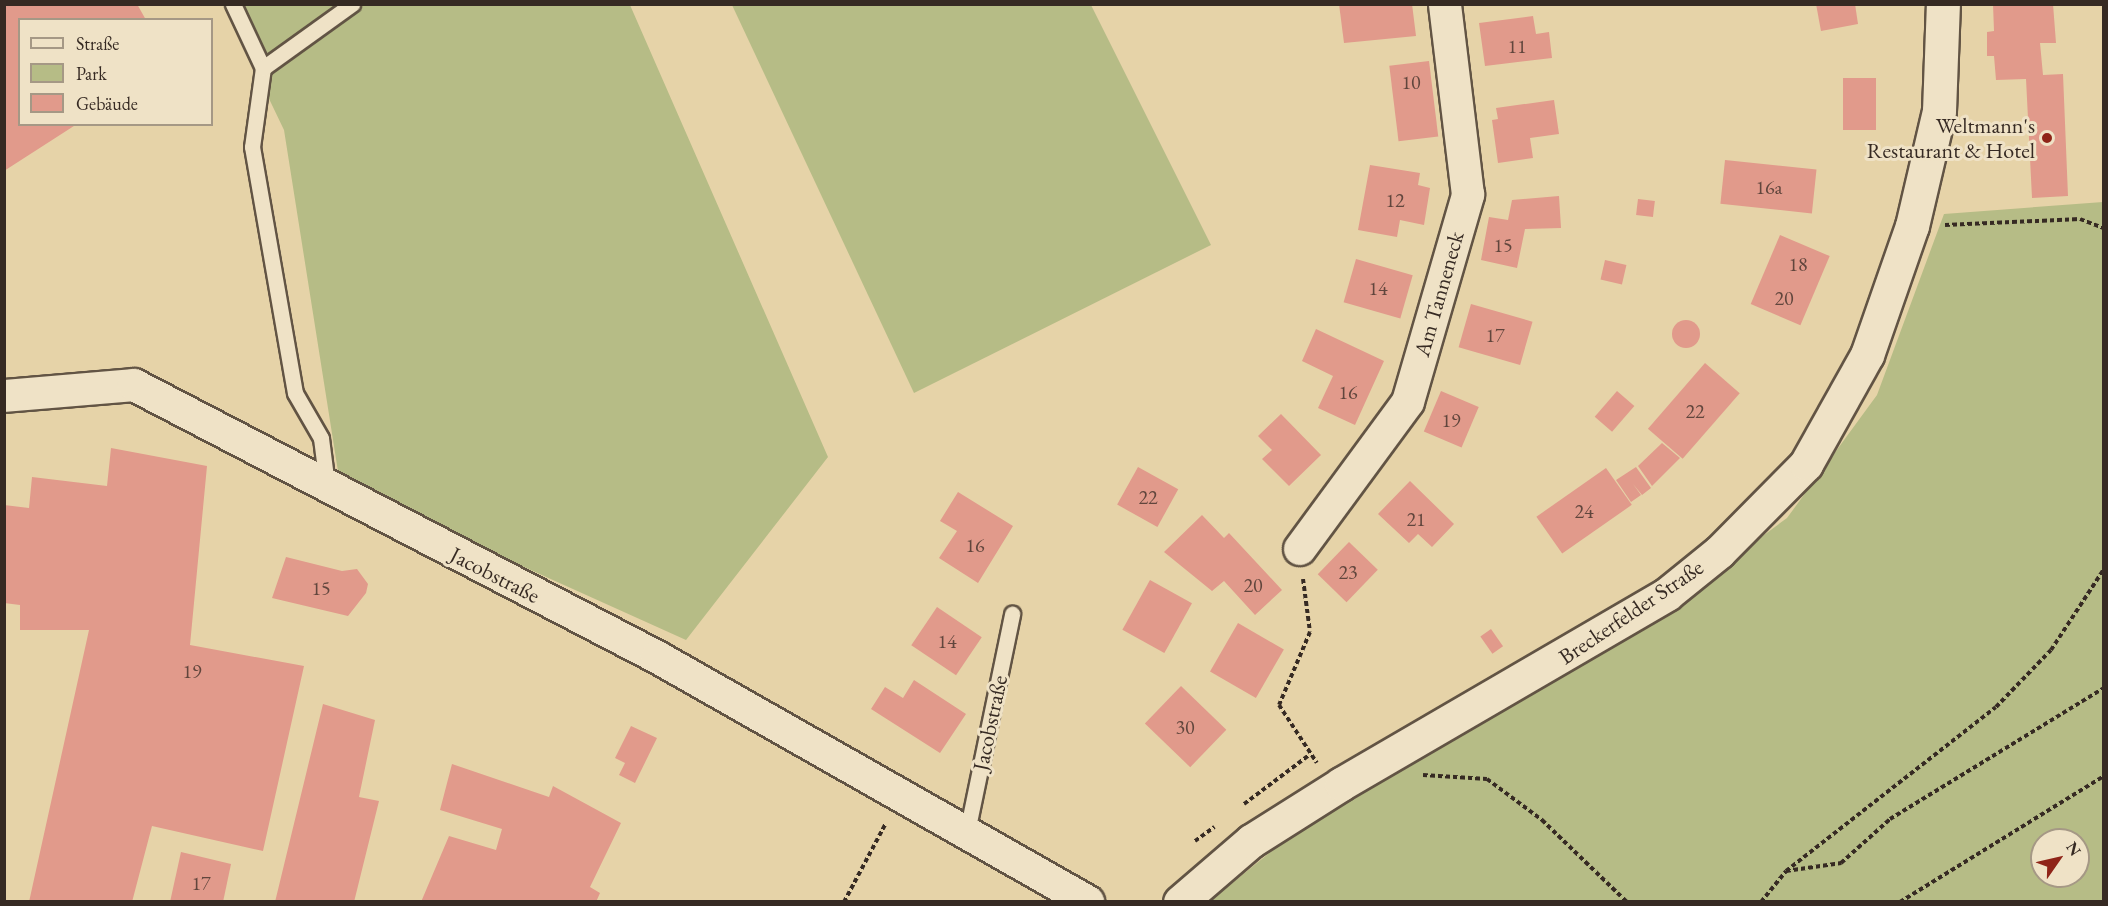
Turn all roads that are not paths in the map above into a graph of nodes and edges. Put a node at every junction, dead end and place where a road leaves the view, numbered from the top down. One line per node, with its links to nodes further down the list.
1 (233, 4): 5 (lane)
2 (352, 4): 5 (lane)
3 (1445, 4): 8 (street, Am Tanneneck)
4 (1943, 4): 12 (main road, Breckerfelder Straße)
5 (263, 68): 7 (lane)
6 (4, 396): 7 (street, Jacobstraße)
7 (328, 491): 10 (street, Jacobstraße)
8 (1300, 549)
9 (1012, 614): 10 (lane, Jacobstraße)
10 (967, 832): 11 (street, Jacobstraße)
11 (1088, 902)
12 (1180, 902)

